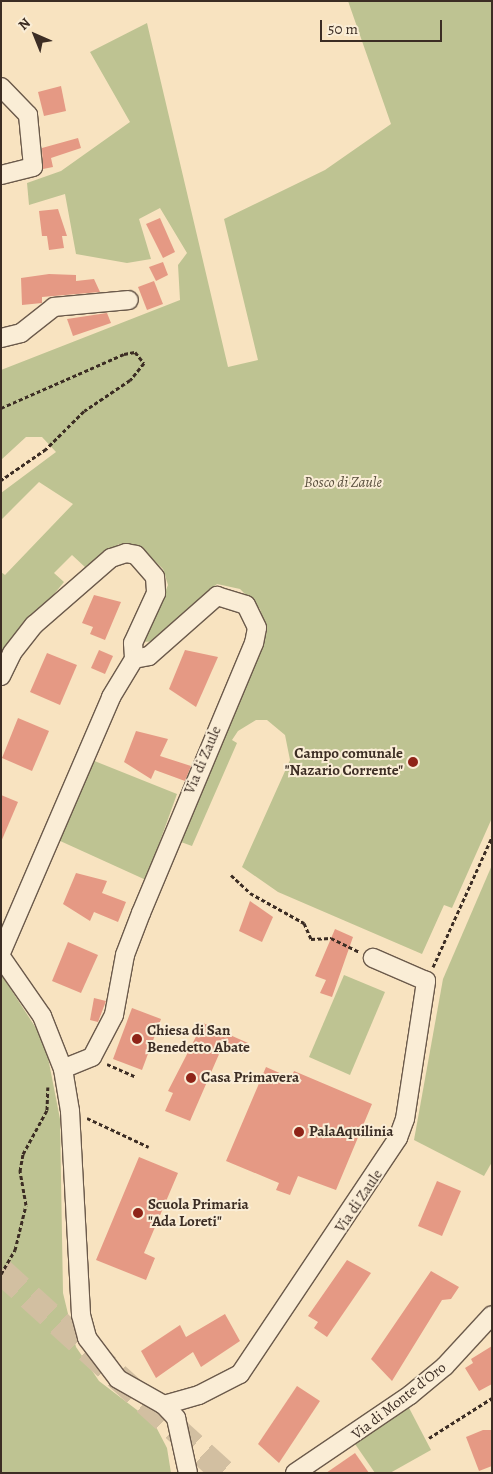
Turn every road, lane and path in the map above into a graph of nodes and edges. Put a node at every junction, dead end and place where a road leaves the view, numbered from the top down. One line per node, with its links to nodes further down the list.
1 (1, 86): 2 (street)
2 (1, 175)
3 (129, 300): 4 (street)
4 (1, 338)
5 (1, 408): 6 (path)
6 (1, 480)
7 (134, 660): 8 (street); 11 (street); 15 (street, Via di Zaule)
8 (1, 676)
9 (492, 838): 14 (path)
10 (231, 875): 13 (path)
11 (1, 953)
12 (1, 957): 16 (street)
13 (373, 958): 14 (street)
14 (426, 981): 23 (street, Via di Zaule)
15 (96, 1052): 16 (street); 17 (path)
16 (63, 1069): 18 (street); 20 (path)
17 (134, 1076)
18 (70, 1111): 19 (path); 23 (street)
19 (149, 1148)
20 (1, 1274)
21 (492, 1315): 26 (street, Via di Monte d'Oro)
22 (492, 1398): 24 (path)
23 (164, 1405): 25 (street)
24 (429, 1438)
25 (188, 1473)
26 (295, 1473)

